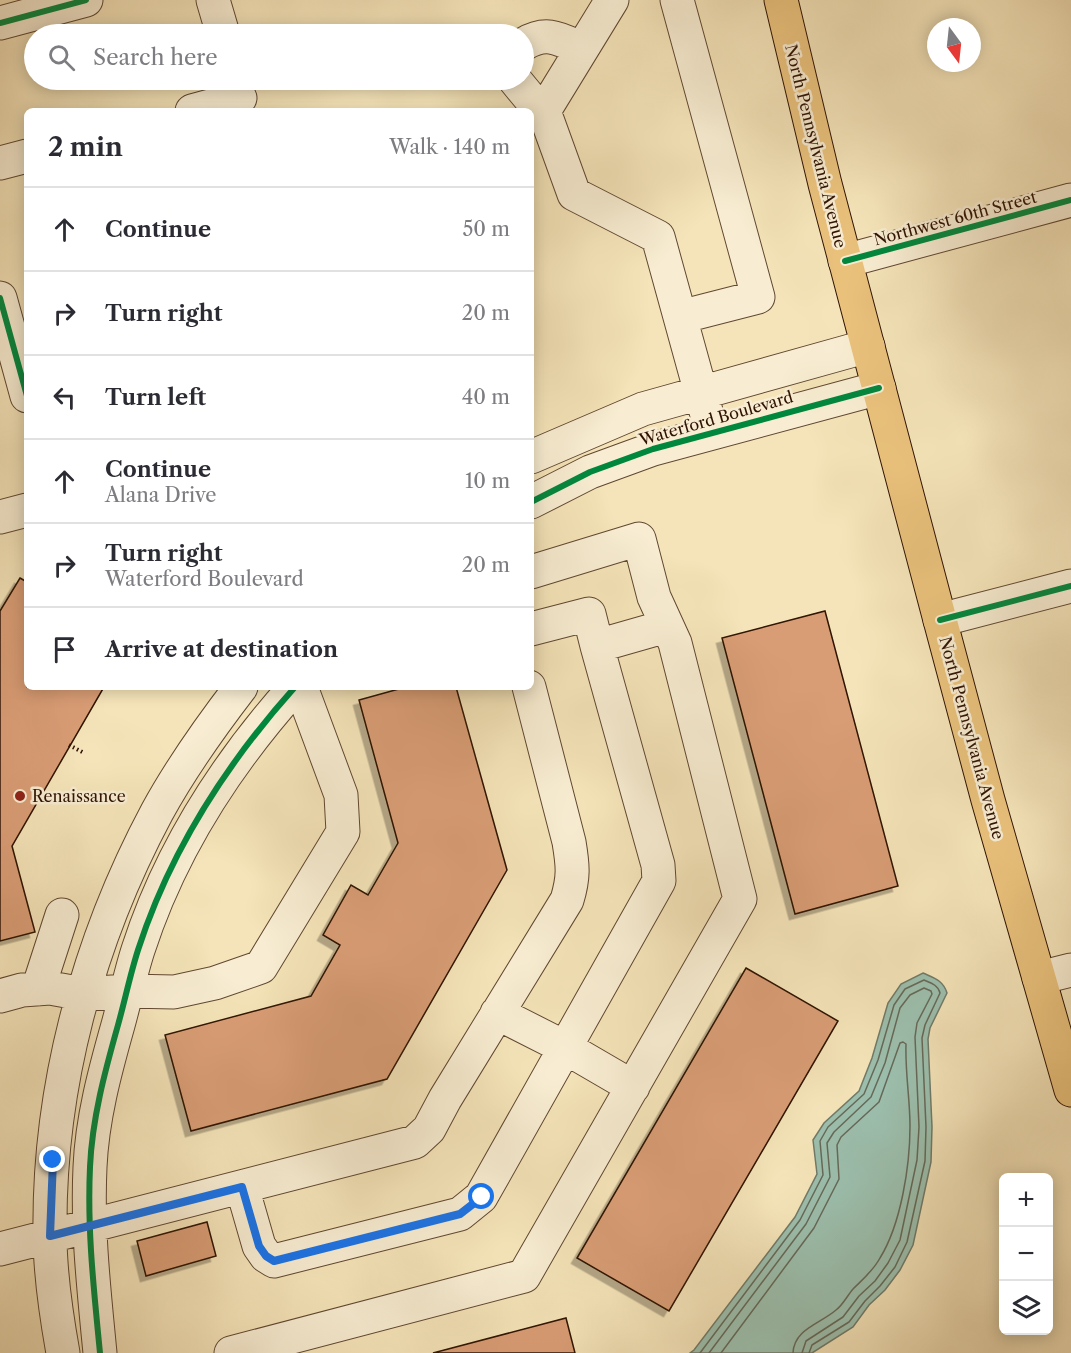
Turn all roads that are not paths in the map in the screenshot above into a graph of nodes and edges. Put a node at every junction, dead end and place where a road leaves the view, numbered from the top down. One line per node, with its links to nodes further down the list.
1 (86, 0): 6 (street)
2 (213, 0): 7 (street)
3 (612, 0): 9 (street)
4 (677, 0): 19 (street)
5 (781, 0): 17 (main road, North Pennsylvania Avenue)
6 (0, 23)
7 (220, 24)
8 (534, 39): 9 (street)
9 (582, 49): 13 (street)
10 (523, 90): 13 (street)
11 (240, 96): 12 (street)
12 (202, 108)
13 (544, 111): 19 (street)
14 (24, 157): 15 (street)
15 (0, 163)
16 (1071, 200): 17 (street, Northwest 60th Street)
17 (845, 261): 20 (main road, North Pennsylvania Avenue)
18 (0, 298): 21 (street)
19 (680, 317): 23 (street)
20 (868, 346): 22 (main road, North Pennsylvania Avenue); 23 (street, Waterford Boulevard)
21 (24, 385)
22 (879, 388): 24 (street, Waterford Boulevard); 31 (main road, North Pennsylvania Avenue)
23 (701, 392): 24 (street); 25 (street, Waterford Boulevard)
24 (712, 433): 26 (street, Waterford Boulevard)
25 (534, 456)
26 (534, 500)
27 (24, 511): 28 (street)
28 (0, 517)
29 (534, 571): 32 (street)
30 (1071, 586): 31 (street)
31 (940, 621): 41 (main road, North Pennsylvania Avenue)
32 (667, 626): 34 (street); 48 (street)
33 (534, 628): 34 (street)
34 (597, 646): 47 (street)
35 (239, 690): 44 (street)
36 (293, 690): 43 (street)
37 (302, 690): 43 (street)
38 (530, 690): 46 (street)
39 (62, 915): 42 (street)
40 (1071, 970): 41 (street)
41 (1039, 978): 49 (main road, North Pennsylvania Avenue)
42 (38, 989): 44 (street); 45 (street)
43 (127, 991): 44 (street); 51 (street)
44 (83, 994): 52 (street)
45 (0, 996)
46 (497, 1013): 47 (street); 50 (street)
47 (566, 1048): 48 (street); 50 (street)
48 (633, 1087): 56 (street)
49 (1071, 1090)
50 (242, 1187): 51 (street)
51 (90, 1227): 52 (street); 55 (street)
52 (50, 1236): 53 (street); 54 (street)
53 (0, 1249)
54 (63, 1353)
55 (100, 1353)
56 (231, 1353)

